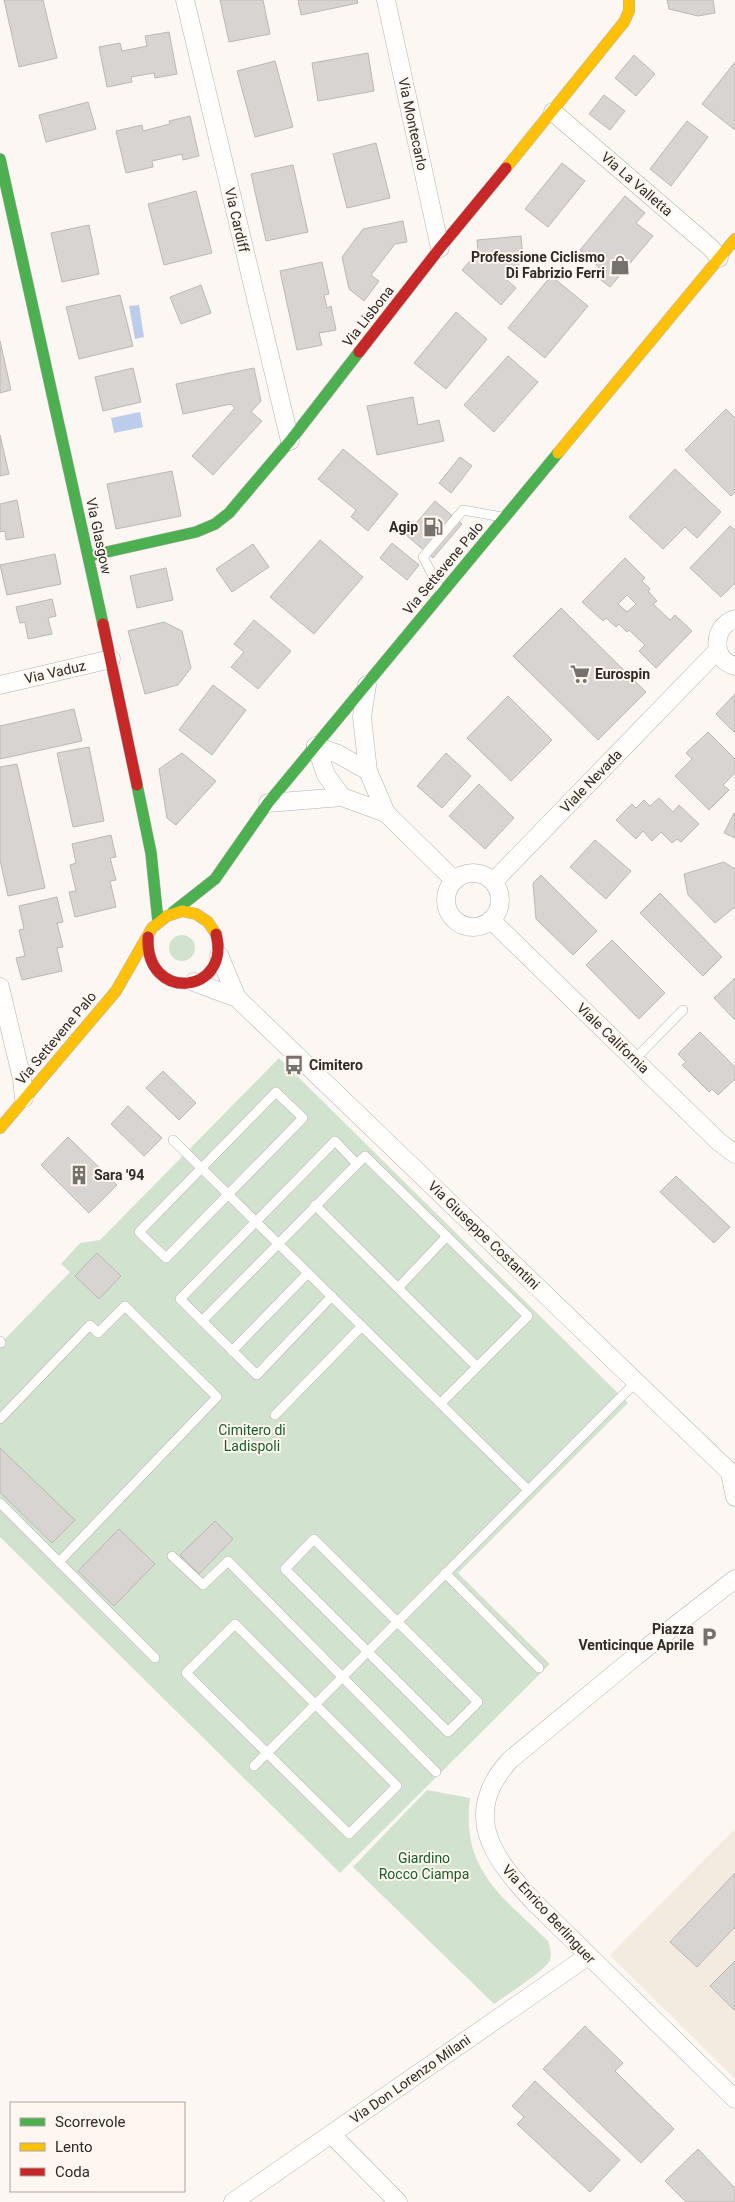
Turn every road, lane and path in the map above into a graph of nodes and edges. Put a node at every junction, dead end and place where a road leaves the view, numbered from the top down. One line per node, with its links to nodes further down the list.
1 (185, 0): 9 (street, Via Cardiff)
2 (386, 0): 7 (street, Via Montecarlo)
3 (629, 0): 4 (street, Via Lisbona)
4 (553, 112): 7 (street, Via Lisbona); 8 (street, Via La Valletta)
5 (0, 160): 11 (street, Via Glasgow)
6 (735, 239): 8 (street, Via Settevene Palo)
7 (440, 248): 9 (street, Via Lisbona)
8 (719, 258): 10 (street, Via Settevene Palo)
9 (290, 441): 11 (street, Via Lisbona)
10 (505, 517): 12 (street, Via Settevene Palo); 12 (lane)
11 (89, 556): 15 (street, Via Glasgow)
12 (442, 593): 19 (street, Via Settevene Palo)
13 (735, 618): 14 (street)
14 (718, 650): 16 (street); 17 (street, Viale Nevada)
15 (111, 659): 18 (street, Via Vaduz); 32 (street, Via Glasgow)
16 (733, 666): 17 (street, Viale Nevada)
17 (689, 681): 27 (street, Viale Nevada)
18 (0, 684)
19 (367, 684): 20 (street, Via Settevene Palo); 21 (street)
20 (316, 746): 21 (street); 22 (street); 23 (street, Via Settevene Palo)
21 (368, 770): 24 (street)
22 (342, 797): 23 (street); 24 (street)
23 (268, 803): 25 (street, Via Settevene Palo)
24 (386, 813): 26 (street)
25 (215, 880): 28 (street); 29 (street, Via Settevene Palo)
26 (454, 880): 27 (street); 31 (street)
27 (492, 882): 31 (street)
28 (216, 898)
29 (173, 912): 32 (street, Via Settevene Palo); 33 (street)
30 (216, 916): 33 (street)
31 (491, 920): 44 (street, Viale California)
32 (158, 921): 34 (street, Via Settevene Palo)
33 (217, 934): 35 (street)
34 (148, 937): 36 (street); 41 (street, Via Settevene Palo)
35 (219, 955): 37 (street); 42 (street)
36 (165, 979): 37 (street); 38 (street)
37 (194, 982): 42 (street)
38 (149, 983)
39 (0, 987): 45 (street)
40 (132, 987): 41 (street, Via Settevene Palo)
41 (116, 991): 45 (street, Via Settevene Palo)
42 (237, 998): 63 (street, Via Giuseppe Costantini)
43 (683, 1010): 44 (lane)
44 (635, 1059): 48 (street, Viale California)
45 (24, 1098): 46 (street, Via Settevene Palo)
46 (0, 1128)
47 (173, 1140): 50 (lane)
48 (735, 1154)
49 (356, 1163): 52 (lane); 53 (lane); 54 (lane)
50 (201, 1168): 51 (lane); 51 (lane); 51 (lane)
51 (228, 1194): 53 (lane)
52 (315, 1205): 55 (lane); 57 (lane)
53 (255, 1221): 55 (lane); 59 (lane)
54 (447, 1236): 57 (lane); 62 (lane)
55 (278, 1244): 56 (lane); 59 (lane)
56 (308, 1273): 58 (lane); 61 (lane)
57 (398, 1288): 62 (lane)
58 (332, 1296): 60 (lane); 61 (lane)
59 (202, 1321): 61 (lane)
60 (362, 1326): 64 (lane); 65 (lane)
61 (232, 1350)
62 (477, 1367): 64 (lane)
63 (636, 1382): 67 (street, Via Giuseppe Costantini); 68 (lane)
64 (441, 1403): 68 (lane)
65 (275, 1415)
66 (0, 1419): 72 (lane)
67 (733, 1475): 69 (street)
68 (528, 1490): 73 (lane)
69 (735, 1497)
70 (0, 1504): 72 (lane)
71 (172, 1556): 79 (lane)
72 (59, 1562): 77 (lane)
73 (445, 1573): 75 (lane); 78 (lane)
74 (735, 1579): 84 (street, Via Enrico Berlinguer)
75 (397, 1622): 76 (lane); 76 (lane); 76 (lane)
76 (367, 1651): 79 (lane)
77 (156, 1658)
78 (539, 1668)
79 (342, 1677): 80 (lane); 83 (lane)
80 (315, 1704): 81 (lane); 81 (lane); 81 (lane)
81 (267, 1753): 82 (lane)
82 (254, 1766)
83 (436, 1772)
84 (588, 1956): 85 (street, Via Enrico Berlinguer); 86 (street, Via Don Lorenzo Milani)
85 (735, 2099)
86 (331, 2134): 87 (street, Via Don Lorenzo Milani); 88 (street)
87 (233, 2202)
88 (398, 2202)

